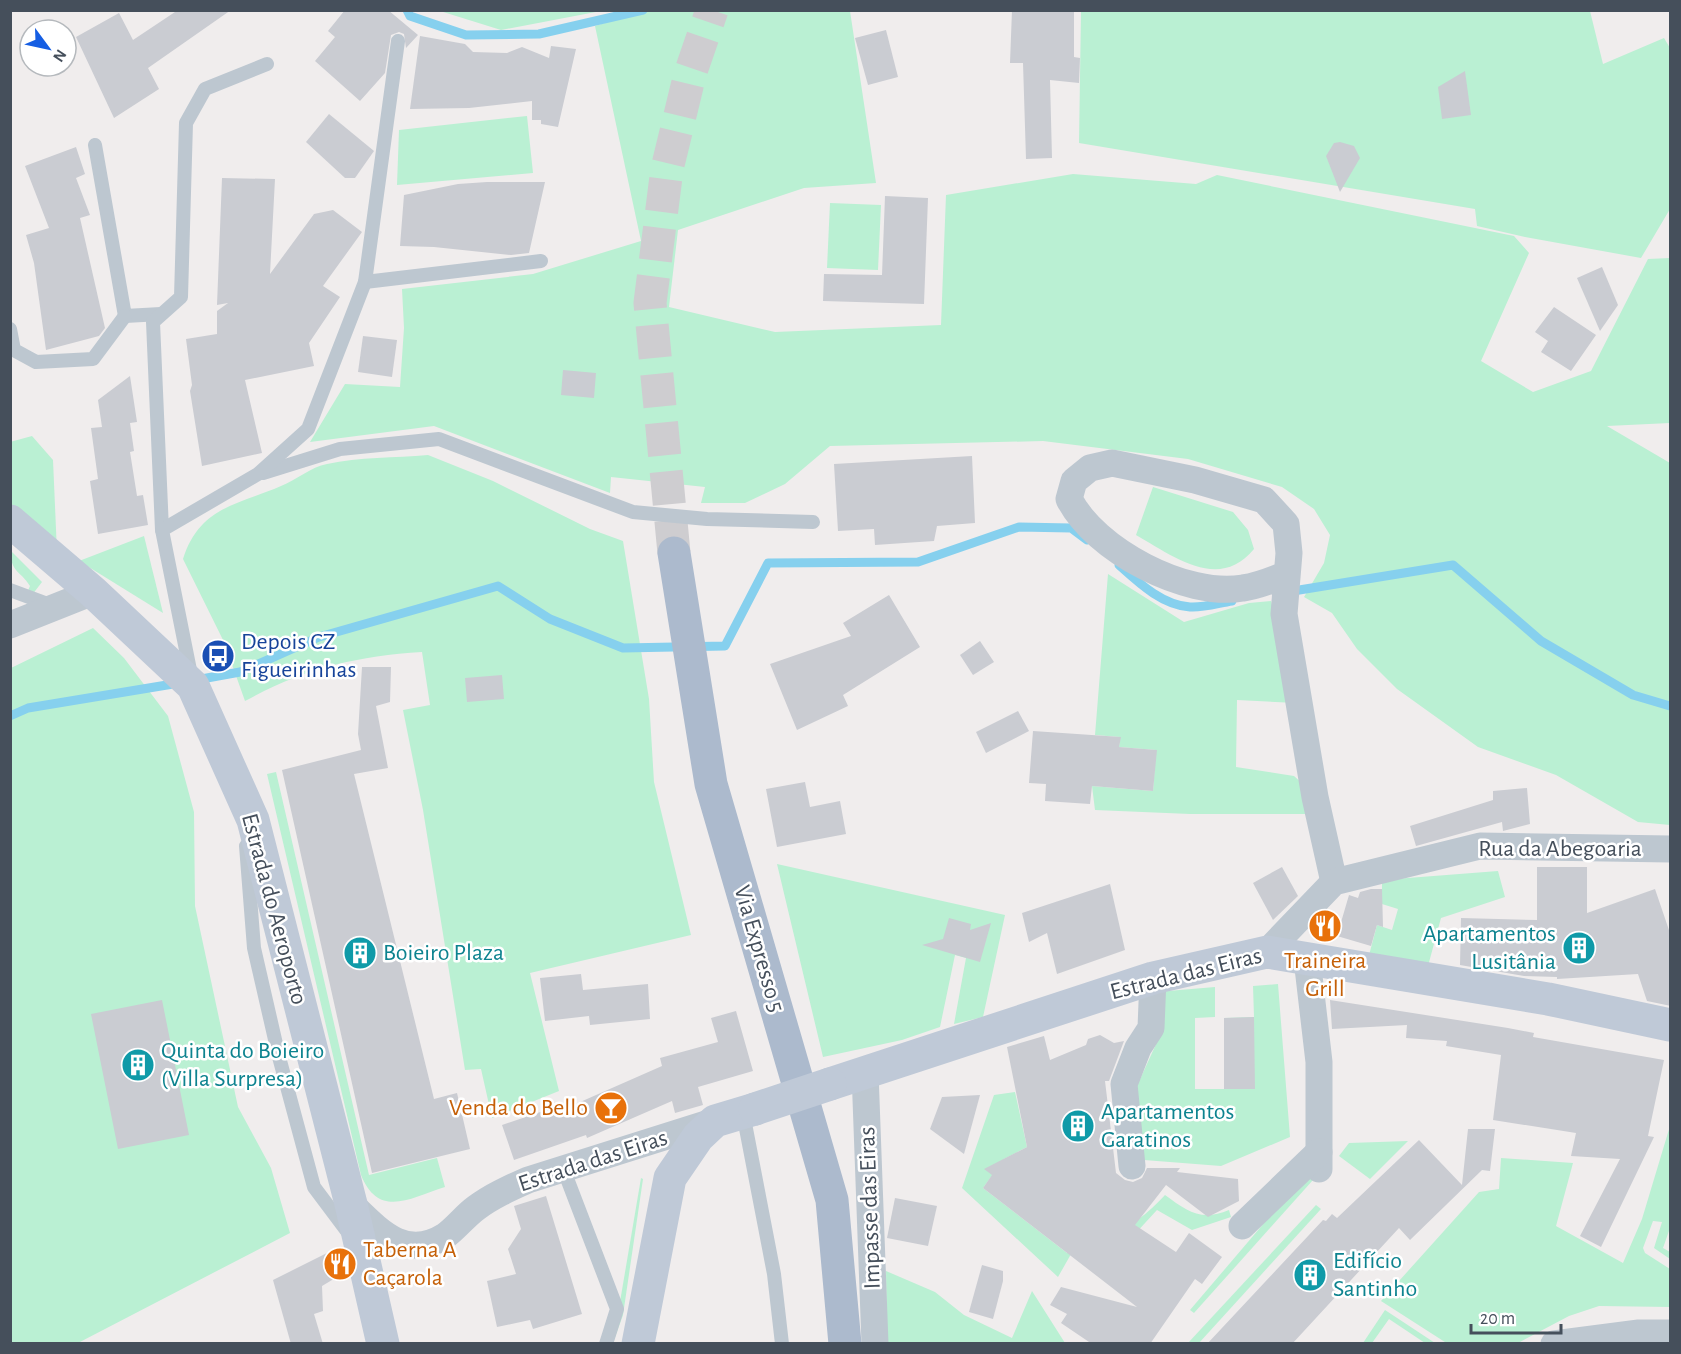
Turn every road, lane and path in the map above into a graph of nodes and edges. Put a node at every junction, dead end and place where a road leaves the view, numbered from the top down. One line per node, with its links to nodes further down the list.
1 (398, 41): 5 (lane)
2 (267, 64): 6 (lane)
3 (95, 145): 7 (lane)
4 (541, 261): 5 (lane)
5 (365, 282): 9 (lane)
6 (161, 314): 7 (lane); 12 (lane)
7 (125, 316): 8 (lane)
8 (10, 329)
9 (258, 474): 11 (lane); 12 (lane)
10 (10, 521): 16 (street, Estrada do Aeroporto)
11 (813, 522)
12 (162, 530): 19 (lane)
13 (674, 553): 40 (main road, Via Expresso 5)
14 (1287, 574): 14 (street); 22 (street)
15 (10, 590): 17 (lane)
16 (93, 592): 17 (street); 19 (street, Estrada do Aeroporto)
17 (55, 607): 18 (street)
18 (10, 626)
19 (193, 686): 20 (street, Estrada do Aeroporto)
20 (226, 760): 31 (street, Estrada do Aeroporto); 33 (lane)
21 (1671, 849): 22 (street, Rua da Abegoaria)
22 (1334, 882): 23 (street)
23 (1267, 952): 24 (street, Estrada das Eiras); 25 (street, Estrada das Eiras)
24 (1308, 959): 26 (street, Estrada das Eiras); 32 (street)
25 (1153, 978): 27 (street, Estrada das Eiras); 29 (street)
26 (1671, 1025)
27 (865, 1072): 28 (street, Estrada das Eiras, bridge); 41 (street, Impasse das Eiras)
28 (738, 1114): 30 (street, Estrada das Eiras); 38 (street, Estrada das Eiras); 39 (lane)
29 (1132, 1166)
30 (563, 1168): 31 (street, Estrada das Eiras); 37 (lane)
31 (351, 1204): 33 (street, Estrada do Aeroporto)
32 (1242, 1226)
33 (359, 1239): 36 (street, Estrada do Aeroporto)
34 (1671, 1334): 35 (street)
35 (1635, 1338): 42 (street)
36 (383, 1344)
37 (606, 1344)
38 (638, 1344)
39 (783, 1344)
40 (844, 1344)
41 (875, 1344)
42 (1554, 1344)

